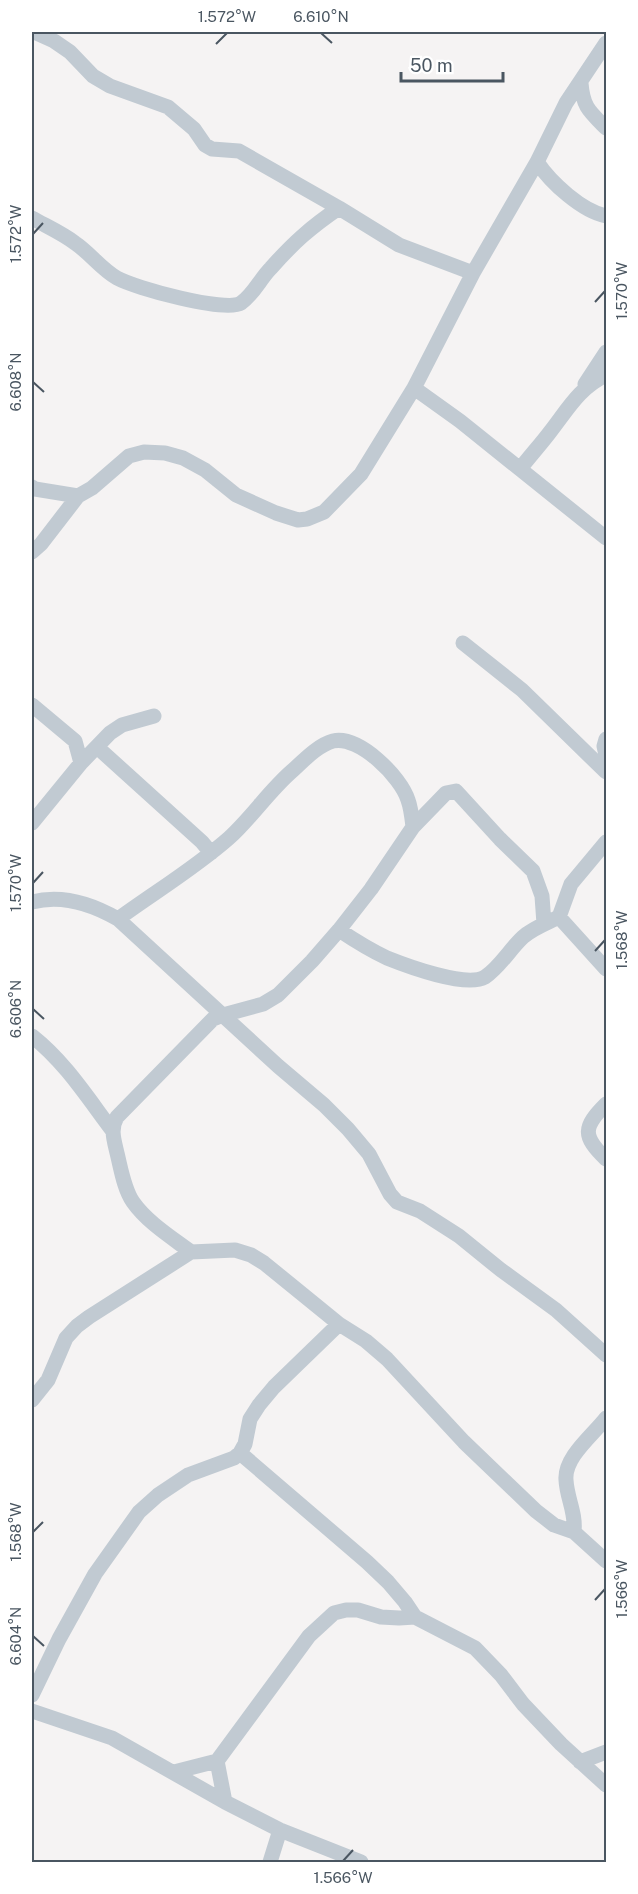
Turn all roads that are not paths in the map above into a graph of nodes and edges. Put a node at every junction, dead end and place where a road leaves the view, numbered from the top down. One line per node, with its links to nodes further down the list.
1 (34, 32): 6 (street)
2 (606, 43): 3 (street)
3 (581, 83): 4 (street); 5 (street)
4 (606, 128)
5 (537, 162): 7 (street); 9 (street)
6 (339, 208): 8 (street); 9 (street)
7 (606, 216)
8 (32, 218)
9 (473, 273): 12 (street)
10 (606, 352): 13 (street)
11 (606, 375): 13 (street)
12 (414, 388): 14 (street); 16 (street)
13 (577, 395): 14 (street)
14 (520, 469): 17 (street)
15 (32, 487): 16 (street)
16 (78, 496): 18 (street)
17 (606, 538)
18 (32, 552)
19 (463, 643): 26 (street)
20 (32, 705): 25 (street)
21 (154, 716): 23 (street)
22 (606, 739): 24 (street)
23 (97, 747): 25 (street); 30 (street)
24 (606, 755)
25 (81, 763): 27 (street)
26 (606, 772)
27 (32, 823)
28 (413, 827): 30 (street); 34 (street); 35 (street)
29 (606, 842): 32 (street)
30 (211, 853): 33 (street)
31 (32, 902): 33 (street)
32 (559, 916): 34 (street); 36 (street)
33 (118, 919): 37 (street)
34 (544, 924): 35 (street)
35 (339, 930): 37 (street)
36 (606, 969)
37 (223, 1015): 40 (street); 44 (street)
38 (32, 1036): 40 (street)
39 (606, 1104): 41 (street)
40 (112, 1130): 42 (street)
41 (606, 1159)
42 (190, 1252): 43 (street); 45 (street)
43 (339, 1324): 47 (street); 48 (street)
44 (606, 1355)
45 (32, 1400)
46 (606, 1418): 48 (street)
47 (240, 1453): 50 (street); 51 (street)
48 (574, 1532): 49 (street)
49 (606, 1561)
50 (415, 1617): 54 (street); 55 (street)
51 (32, 1695)
52 (32, 1711): 56 (street)
53 (606, 1752): 55 (street)
54 (217, 1761): 56 (street); 58 (street)
55 (580, 1761): 57 (street)
56 (174, 1772): 58 (street)
57 (606, 1785)
58 (225, 1802): 59 (street)
59 (280, 1830): 60 (street); 61 (street)
60 (270, 1863)
61 (361, 1863)

